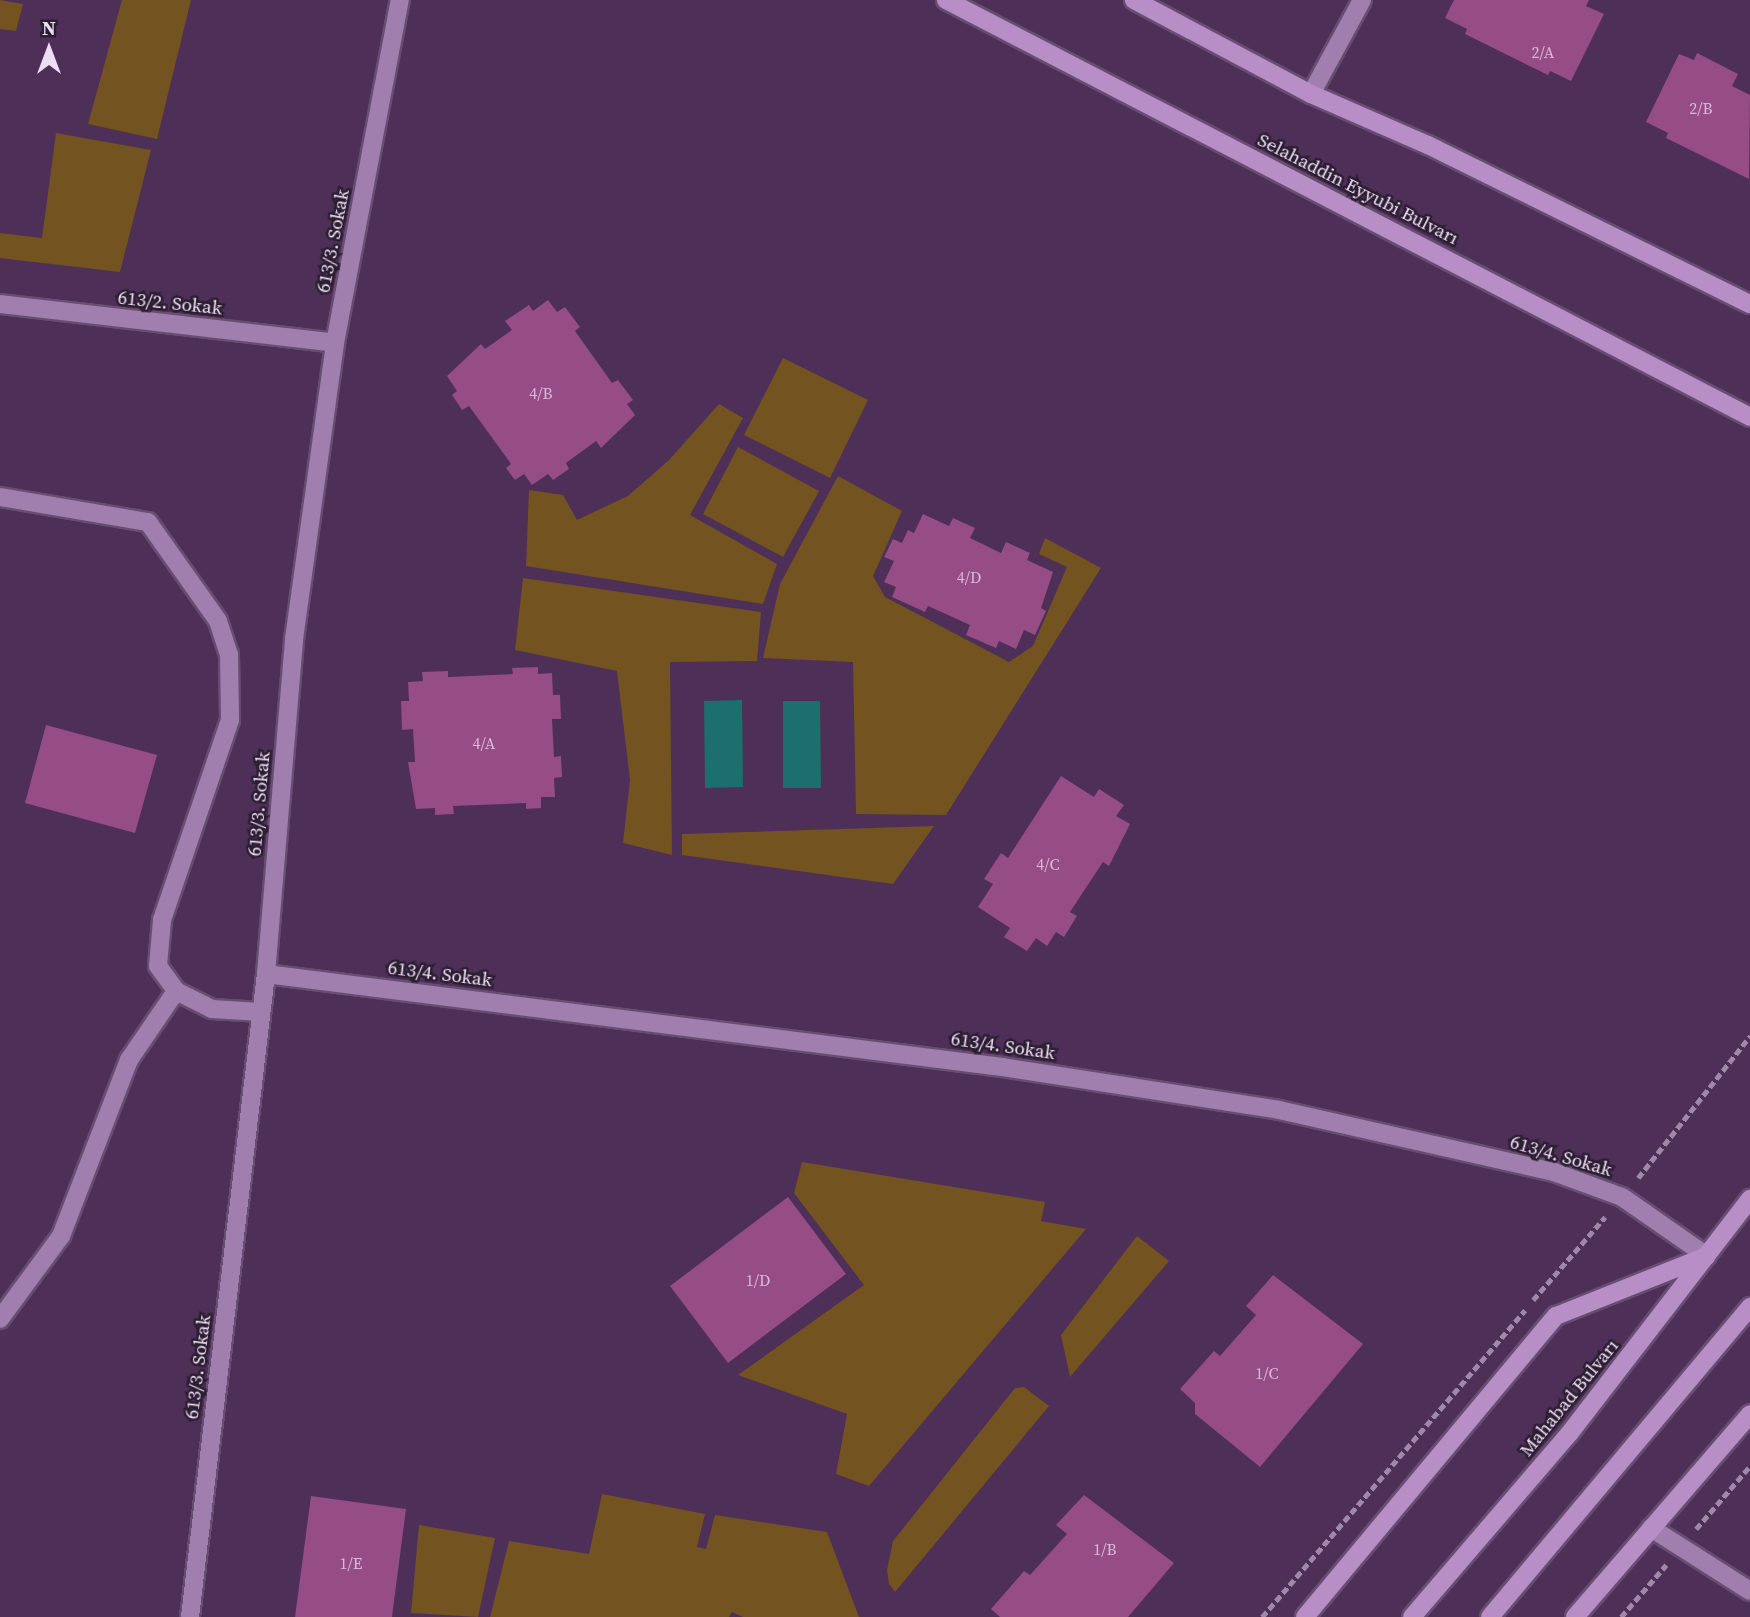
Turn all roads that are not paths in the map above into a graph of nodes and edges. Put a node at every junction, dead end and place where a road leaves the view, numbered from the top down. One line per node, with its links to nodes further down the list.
1 (400, 0): 8 (street, 613/3. Sokak)
2 (946, 0): 9 (main road, Selahaddin Eyyubi Bulvarı)
3 (1133, 0): 5 (main road)
4 (1362, 0): 5 (street)
5 (1311, 94): 7 (main road)
6 (0, 304): 8 (street, 613/2. Sokak)
7 (1750, 304)
8 (335, 343): 11 (street, 613/3. Sokak)
9 (1750, 416)
10 (0, 497): 12 (street)
11 (266, 974): 13 (street, 613/3. Sokak); 15 (street, 613/4. Sokak)
12 (176, 991): 13 (street); 17 (street)
13 (261, 1012): 21 (street, 613/3. Sokak)
14 (1750, 1199): 15 (main road, Mahabad Bulvarı)
15 (1707, 1256): 22 (main road); 23 (main road, Mahabad Bulvarı)
16 (1750, 1307): 24 (main road)
17 (0, 1319)
18 (1750, 1414): 19 (main road)
19 (1651, 1528): 20 (street); 25 (main road)
20 (1750, 1591)
21 (190, 1617)
22 (1305, 1617)
23 (1412, 1617)
24 (1490, 1617)
25 (1575, 1617)

